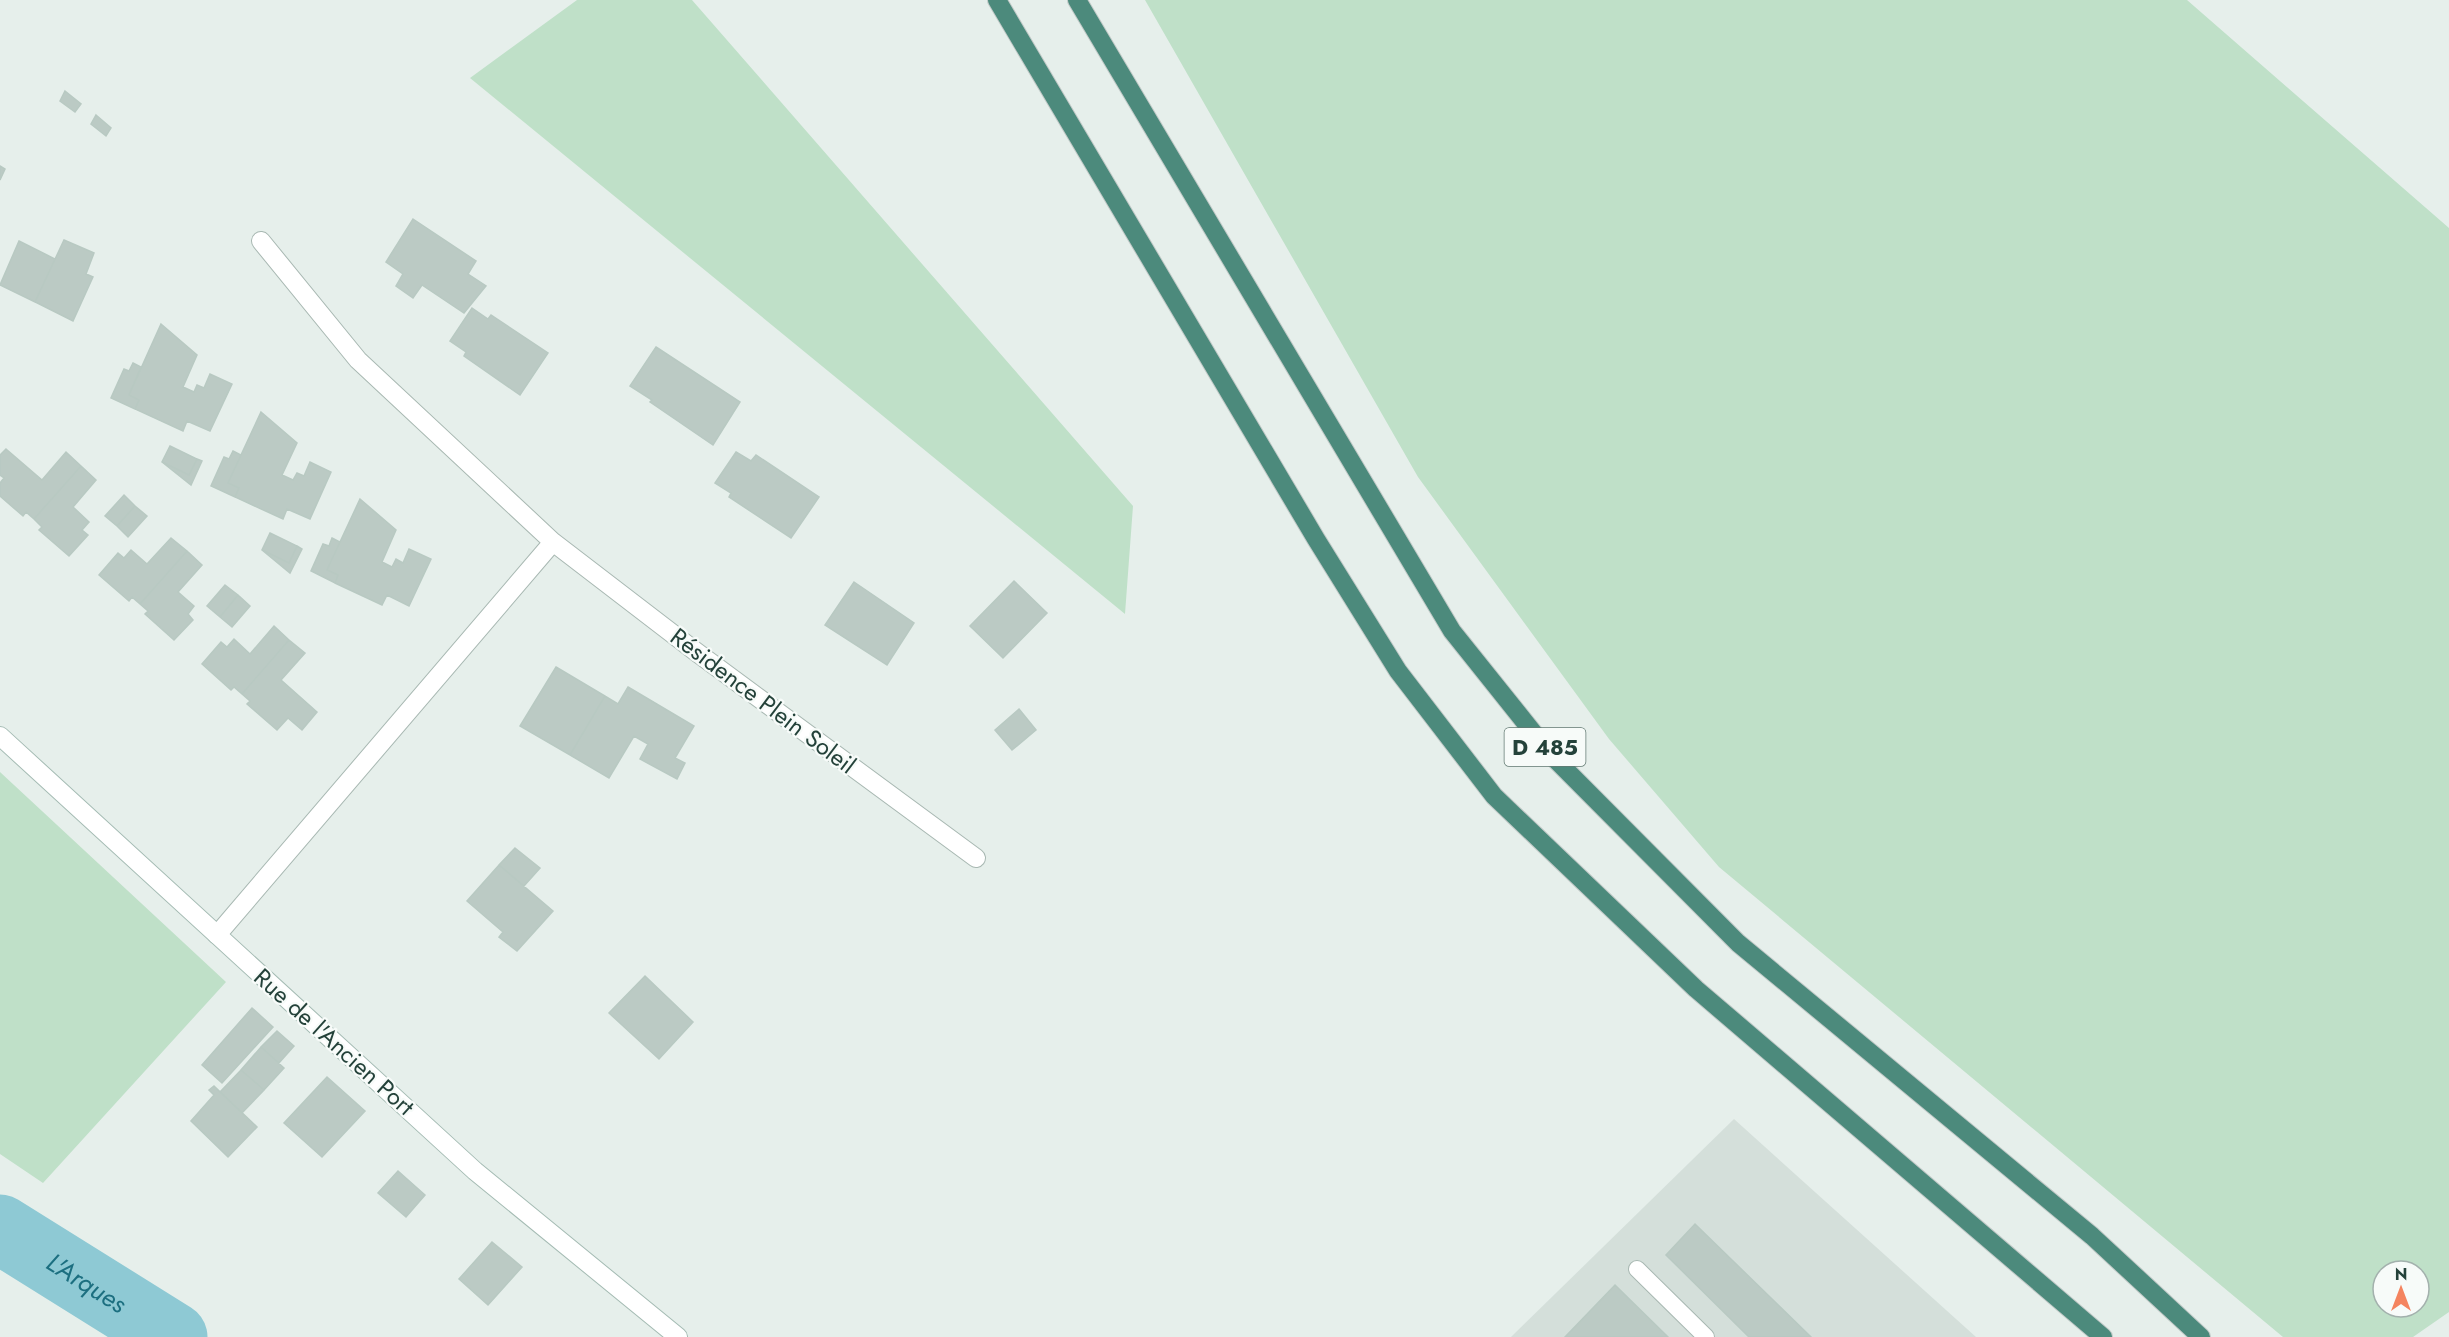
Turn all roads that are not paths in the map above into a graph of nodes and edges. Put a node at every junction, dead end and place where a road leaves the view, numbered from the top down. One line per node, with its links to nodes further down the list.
1 (997, 0): 11 (highway, D 485)
2 (1077, 0): 12 (highway, D 485)
3 (261, 241): 4 (street, Résidence Plein Soleil)
4 (553, 542): 6 (street, Résidence Plein Soleil); 7 (street)
5 (0, 736): 7 (street, Rue de l'Ancien Port)
6 (976, 858)
7 (217, 935): 9 (street, Rue de l'Ancien Port)
8 (1636, 1269): 10 (lane)
9 (678, 1337)
10 (1706, 1337)
11 (2103, 1337)
12 (2201, 1337)

